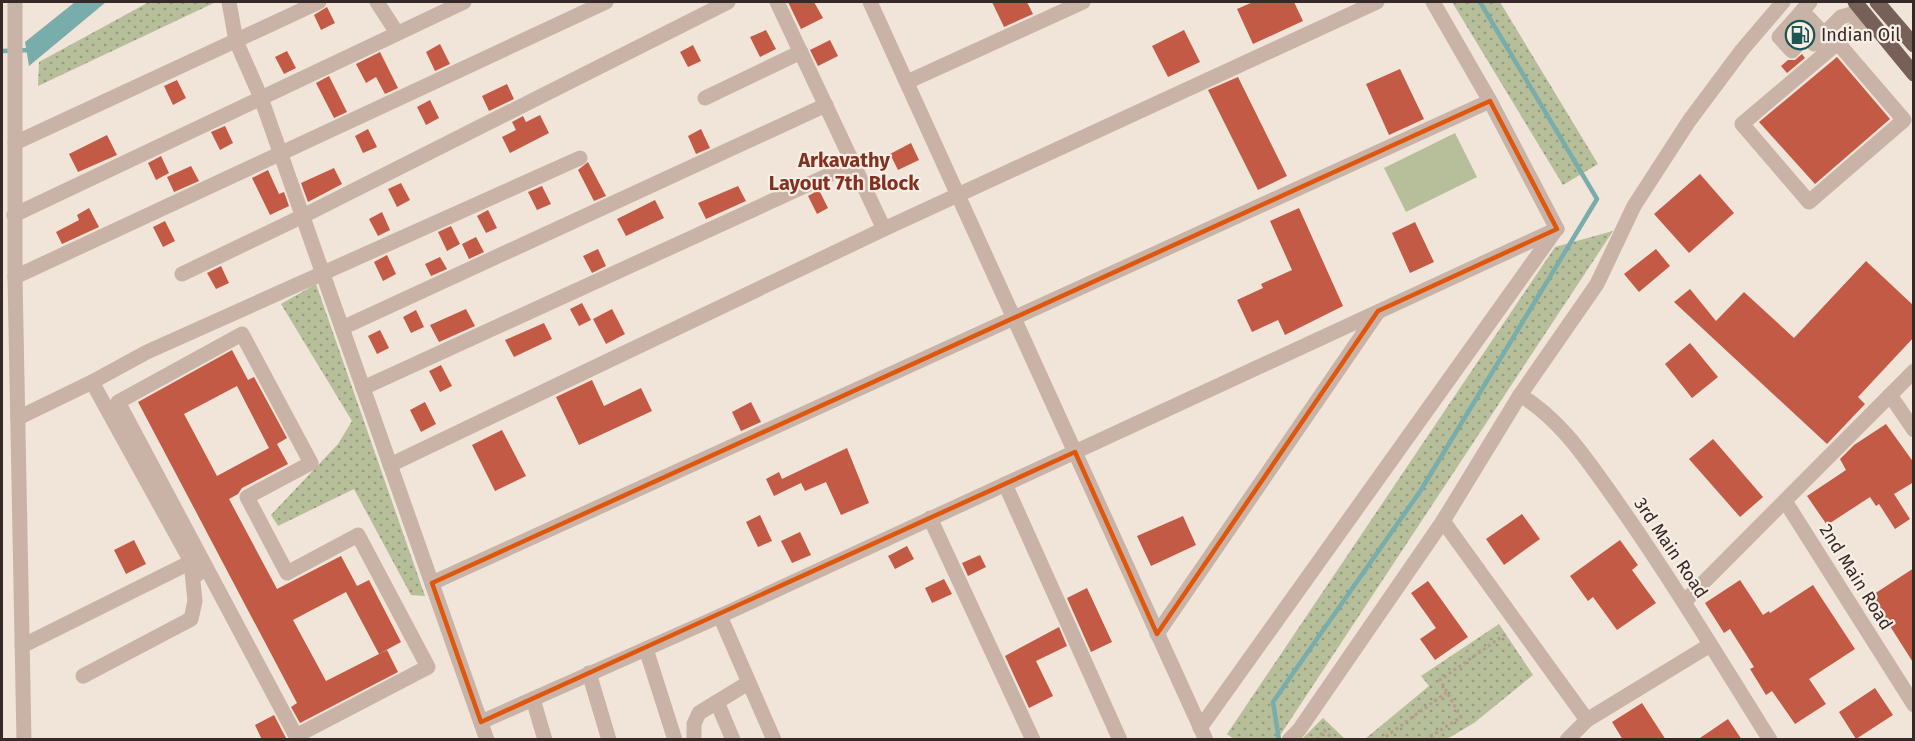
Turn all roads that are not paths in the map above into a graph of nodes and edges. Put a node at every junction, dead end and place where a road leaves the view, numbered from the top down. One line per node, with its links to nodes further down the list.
1 (16, 2): 28 (street)
2 (229, 2): 19 (street)
3 (319, 2): 19 (street)
4 (377, 2): 17 (street)
5 (464, 2): 17 (street)
6 (606, 2): 29 (street)
7 (728, 2): 34 (street)
8 (777, 2): 21 (street)
9 (872, 2): 23 (street)
10 (1083, 2): 23 (street)
11 (1377, 2): 32 (street)
12 (1434, 2): 26 (street)
13 (1783, 2): 47 (street)
14 (1877, 2): 20 (main road)
15 (1861, 10): 18 (street); 22 (main road)
16 (1802, 12): 18 (street); 18 (street)
17 (397, 33): 24 (street)
18 (1830, 38): 18 (street)
19 (236, 41): 24 (street); 28 (street)
20 (1914, 45)
21 (801, 52): 25 (street); 27 (street)
22 (1914, 74)
23 (907, 82): 32 (street)
24 (261, 98): 29 (street); 33 (street)
25 (705, 98)
26 (1490, 102): 36 (street); 41 (street)
27 (826, 105): 31 (street); 42 (street)
28 (15, 143): 33 (street)
29 (280, 153): 34 (street); 39 (street)
30 (580, 158): 38 (street)
31 (853, 164): 35 (street); 45 (street)
32 (958, 195): 35 (street); 41 (street)
33 (14, 214): 39 (street)
34 (303, 216): 37 (street); 38 (street)
35 (884, 229): 51 (street)
36 (1557, 229): 40 (street); 73 (street)
37 (182, 274)
38 (323, 274): 42 (street); 44 (street)
39 (15, 278): 48 (street)
40 (1378, 311): 50 (street); 60 (street)
41 (1014, 318): 50 (street); 57 (street)
42 (342, 328): 45 (street)
43 (1914, 371): 46 (street)
44 (92, 382): 48 (street); 56 (street)
45 (363, 388): 51 (street)
46 (1890, 394): 49 (street); 53 (street)
47 (1520, 395): 55 (street); 58 (street, 3rd Main Road)
48 (18, 418): 62 (street)
49 (1914, 430)
50 (1075, 452): 52 (street); 60 (street)
51 (390, 465): 57 (street)
52 (1005, 484): 54 (street); 84 (street)
53 (1785, 501): 58 (street); 70 (street, 2nd Main Road)
54 (930, 518): 59 (street); 83 (street)
55 (1443, 521): 71 (street); 74 (street)
56 (196, 560): 56 (street); 62 (street); 64 (street); 66 (street)
57 (432, 584): 72 (street)
58 (1684, 602): 61 (street, 3rd Main Road)
59 (720, 616): 63 (street); 67 (street)
60 (1157, 634): 73 (street)
61 (1710, 645): 71 (street); 86 (street, 3rd Main Road)
62 (22, 646): 75 (street)
63 (646, 649): 65 (street); 79 (street)
64 (248, 665)
65 (589, 673): 68 (street); 78 (street)
66 (82, 676)
67 (748, 683): 69 (street); 82 (street)
68 (533, 699): 72 (street); 77 (street)
69 (717, 702): 80 (street); 81 (street)
70 (1914, 705)
71 (1587, 720): 85 (street)
72 (481, 722): 76 (street)
73 (1203, 734)
74 (1294, 735)
75 (24, 740)
76 (487, 740)
77 (545, 740)
78 (609, 740)
79 (675, 740)
80 (694, 740)
81 (733, 740)
82 (774, 740)
83 (1033, 740)
84 (1120, 740)
85 (1567, 740)
86 (1770, 740)

